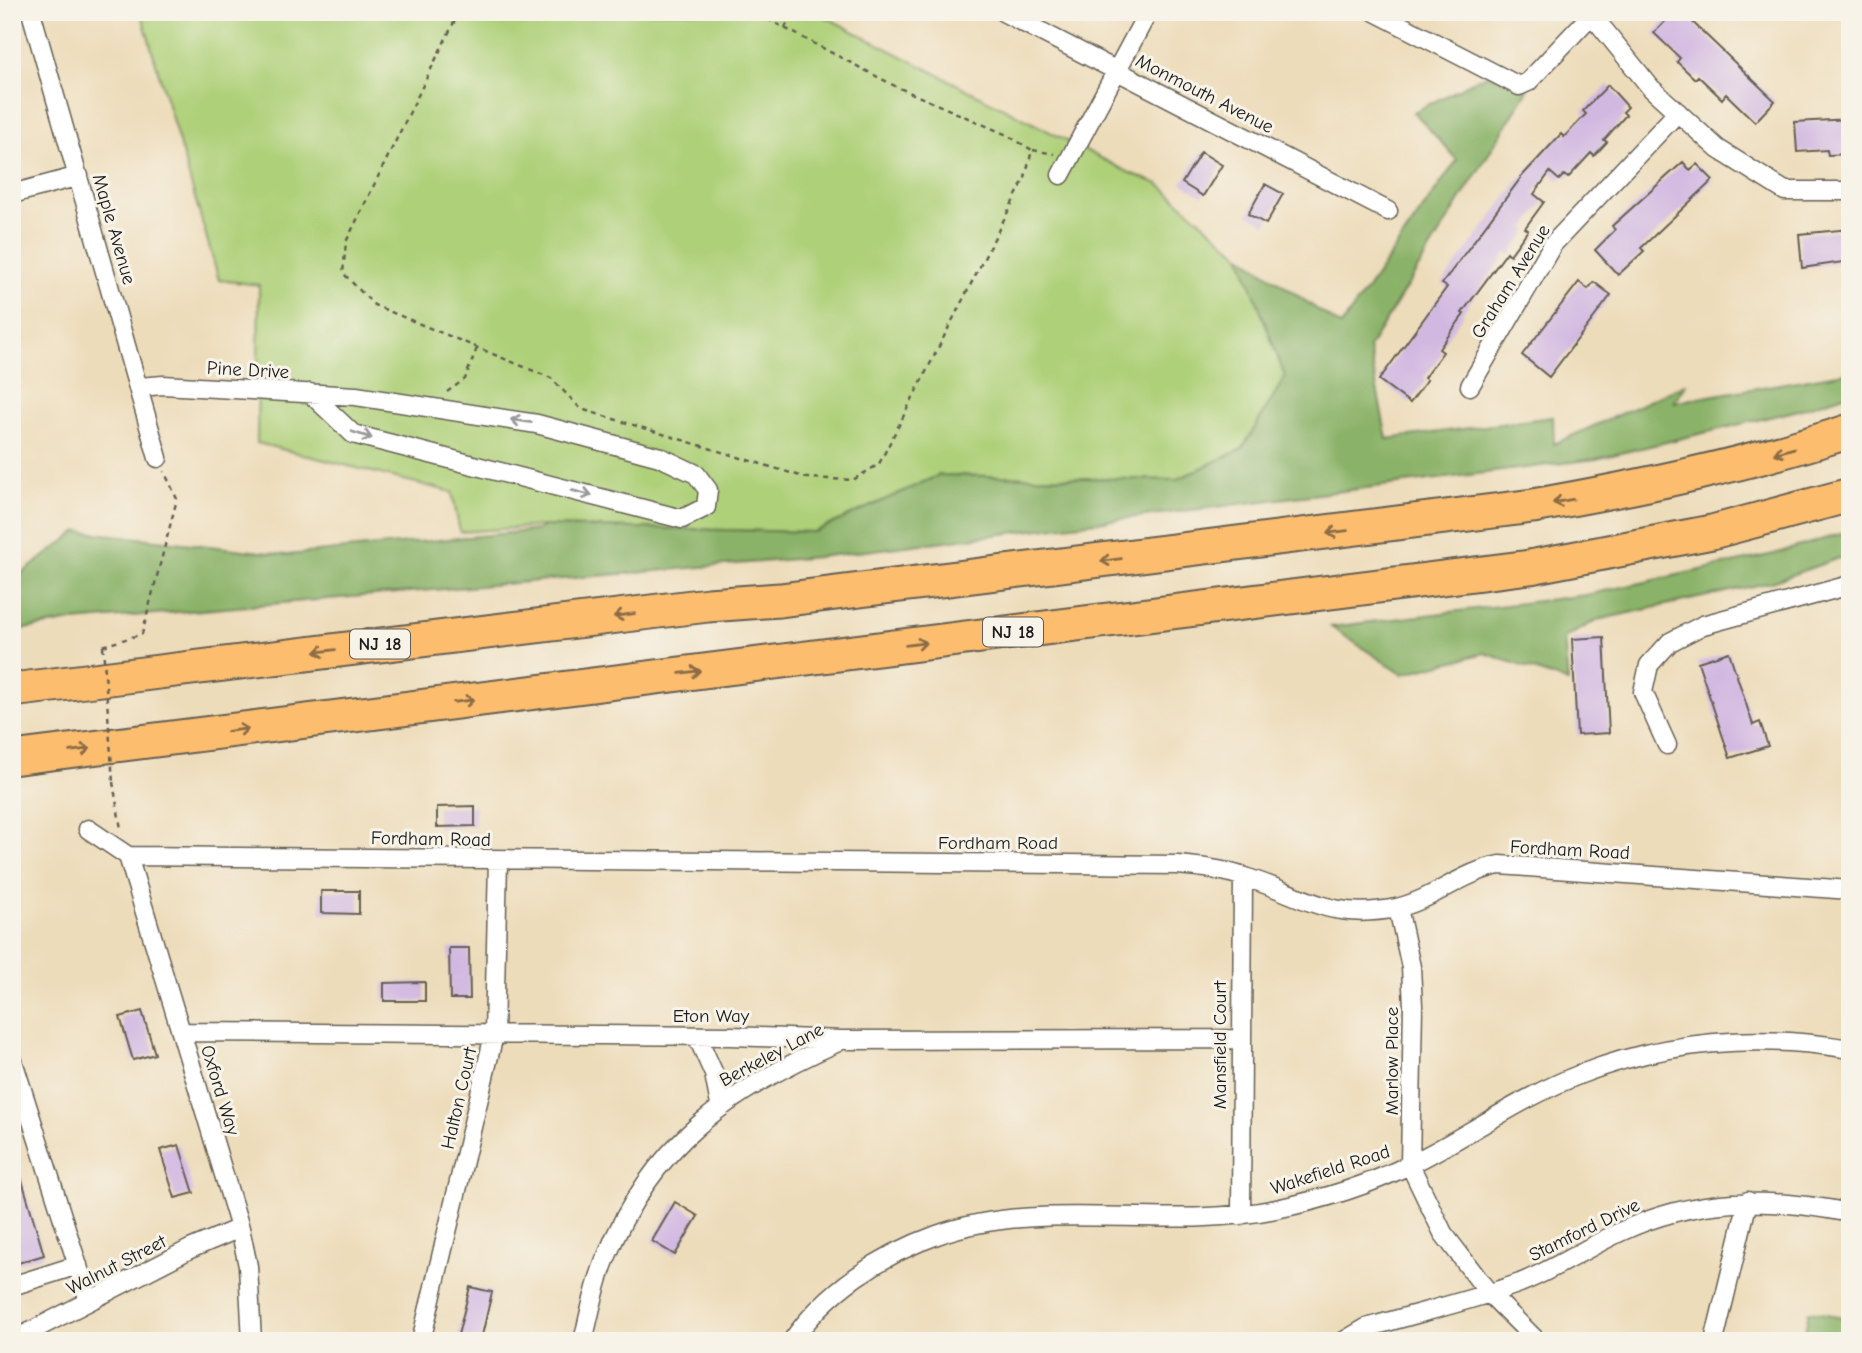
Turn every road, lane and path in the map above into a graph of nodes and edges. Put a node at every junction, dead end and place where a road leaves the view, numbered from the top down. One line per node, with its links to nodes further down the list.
1 (32, 12): 15 (street, Maple Avenue)
2 (459, 12): 19 (path)
3 (754, 12): 9 (path)
4 (792, 12): 9 (path)
5 (1003, 12): 10 (street, Monmouth Avenue)
6 (1148, 12): 10 (street)
7 (1375, 12): 8 (street)
8 (1593, 13): 11 (street)
9 (785, 28): 12 (path)
10 (1116, 71): 13 (street); 18 (street, Monmouth Avenue)
11 (1678, 112): 16 (street); 20 (street, Graham Avenue)
12 (1032, 150): 13 (path); 19 (path)
13 (1071, 158): 14 (street)
14 (1061, 175)
15 (79, 176): 17 (street); 21 (street, Maple Avenue)
16 (1850, 191)
17 (12, 194)
18 (1388, 211)
19 (477, 348): 23 (path)
20 (1470, 386)
21 (139, 387): 22 (street, Pine Drive); 25 (street, Maple Avenue)
22 (310, 393): 23 (street, Pine Drive); 23 (street, Pine Drive, one-way to 23)
23 (427, 407)
24 (1850, 431): 29 (highway, NJ 18, one-way to 29)
25 (158, 458): 34 (path, bridge)
26 (1850, 495): 32 (highway, NJ 18, one-way to 26)
27 (1850, 585): 31 (street)
28 (12, 680): 29 (highway)
29 (69, 682): 30 (highway, NJ 18)
30 (12, 690)
31 (1667, 746)
32 (12, 758)
33 (88, 829): 34 (street)
34 (128, 856): 35 (street, Fordham Road); 39 (street, Oxford Way)
35 (498, 860): 36 (street, Fordham Road); 40 (street, Halton Court)
36 (1244, 876): 38 (street, Fordham Road); 43 (street, Mansfield Court)
37 (1850, 890): 38 (street, Fordham Road)
38 (1398, 908): 47 (street, Marlow Place)
39 (182, 1032): 40 (street, Eton Way); 51 (street, Oxford Way)
40 (494, 1035): 41 (street, Eton Way); 59 (street, Halton Court)
41 (697, 1036): 42 (street, Eton Way); 46 (street, Berkeley Lane)
42 (842, 1040): 43 (street, Eton Way); 46 (street, Berkeley Lane)
43 (1240, 1040): 50 (street, Mansfield Court)
44 (1850, 1049): 47 (street, Wakefield Road)
45 (12, 1058): 52 (street)
46 (720, 1105): 60 (street, Berkeley Lane)
47 (1410, 1165): 50 (street, Wakefield Road); 54 (street, Marlow Place)
48 (1748, 1201): 49 (street, Stamford Drive); 54 (street, Stamford Drive); 64 (street)
49 (1850, 1213)
50 (1241, 1215): 61 (street, Wakefield Road)
51 (240, 1228): 55 (street, Walnut Street); 58 (street, Oxford Way)
52 (78, 1265): 53 (street); 55 (street)
53 (12, 1286)
54 (1488, 1292): 62 (street, Stamford Drive); 63 (street, Marlow Place)
55 (89, 1301): 57 (street, Walnut Street)
56 (1850, 1333): 65 (lane)
57 (12, 1341)
58 (252, 1341)
59 (421, 1341)
60 (583, 1341)
61 (792, 1341)
62 (1345, 1341)
63 (1537, 1341)
64 (1714, 1341)
65 (1835, 1341)

